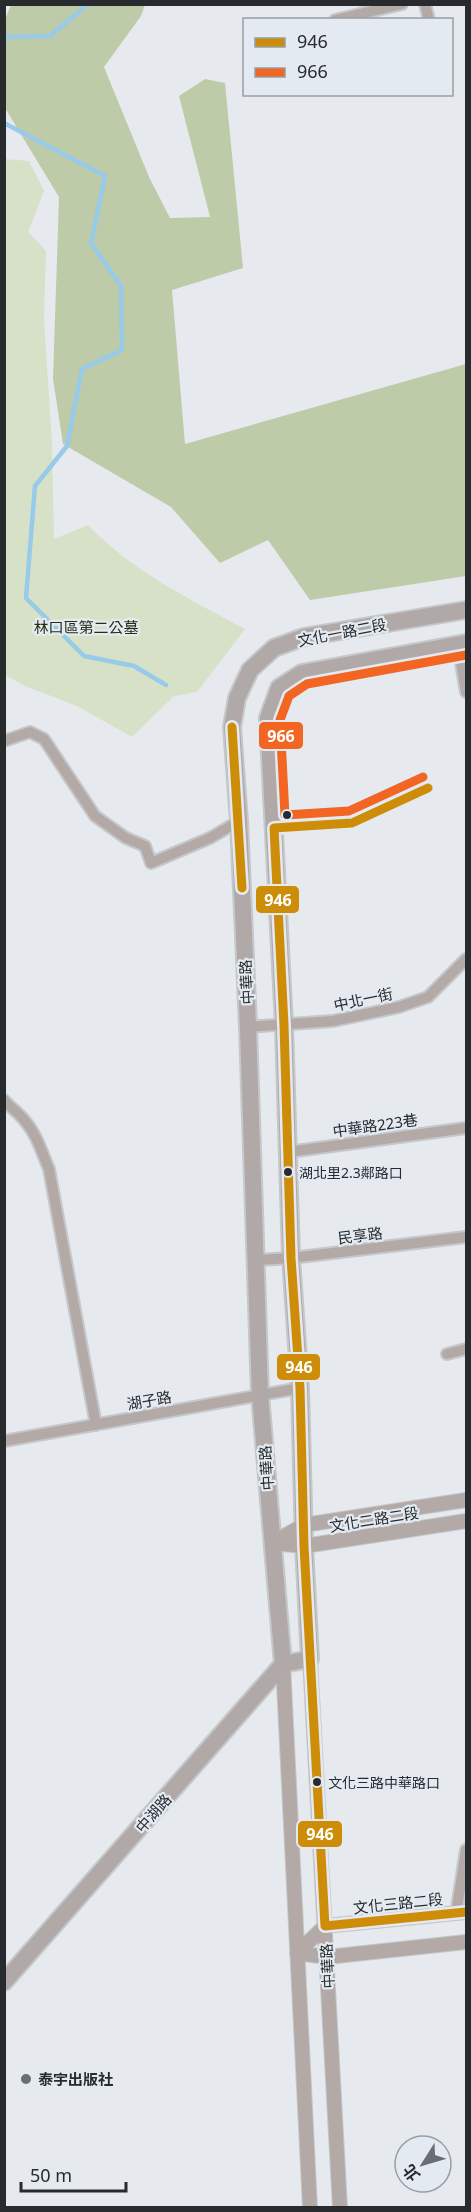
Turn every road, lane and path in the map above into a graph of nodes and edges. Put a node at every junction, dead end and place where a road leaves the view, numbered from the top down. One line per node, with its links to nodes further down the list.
1 (402, 4): 2 (street)
2 (343, 18)
3 (466, 610): 6 (main road, 文化一路二段)
4 (462, 644): 5 (street); 10 (main road, 中華路)
5 (466, 692)
6 (232, 727): 8 (main road, 中華路)
7 (4, 741): 8 (street)
8 (239, 822): 11 (main road, 中華路)
9 (466, 959): 10 (street, 中北一街)
10 (284, 1025): 11 (street, 中北一街); 14 (main road, 中華路)
11 (248, 1027): 17 (main road, 中華路)
12 (4, 1100): 22 (street)
13 (466, 1128): 14 (street, 中華路223巷)
14 (288, 1152): 16 (main road, 中華路)
15 (466, 1237): 16 (street, 民享路)
16 (291, 1258): 17 (street, 民享路); 20 (main road, 中華路)
17 (257, 1260): 21 (main road, 中華路)
18 (466, 1349): 19 (street)
19 (447, 1354)
20 (300, 1388): 21 (street, 湖子路); 26 (main road, 中華路)
21 (260, 1395): 22 (street, 湖子路); 27 (main road, 中華路)
22 (96, 1425): 23 (street, 湖子路)
23 (4, 1441)
24 (466, 1500): 26 (street, 文化二路二段)
25 (466, 1521): 28 (street, 文化二路二段)
26 (304, 1525): 27 (street, 文化二路二段); 28 (main road, 中華路)
27 (272, 1543): 28 (street, 文化二路二段); 30 (main road, 中華路)
28 (304, 1546): 29 (main road, 中華路)
29 (310, 1659): 30 (main road); 33 (street, 中華路)
30 (283, 1664): 35 (street, 中華路); 37 (main road, 中湖路)
31 (466, 1850): 32 (street)
32 (461, 1913): 33 (street, 文化三路二段)
33 (325, 1926): 35 (street); 36 (street, 中華路)
34 (466, 1942): 36 (street)
35 (297, 1953): 36 (street); 38 (street, 中華路)
36 (327, 1957): 39 (street, 中華路)
37 (4, 1982)
38 (310, 2208)
39 (340, 2208)

